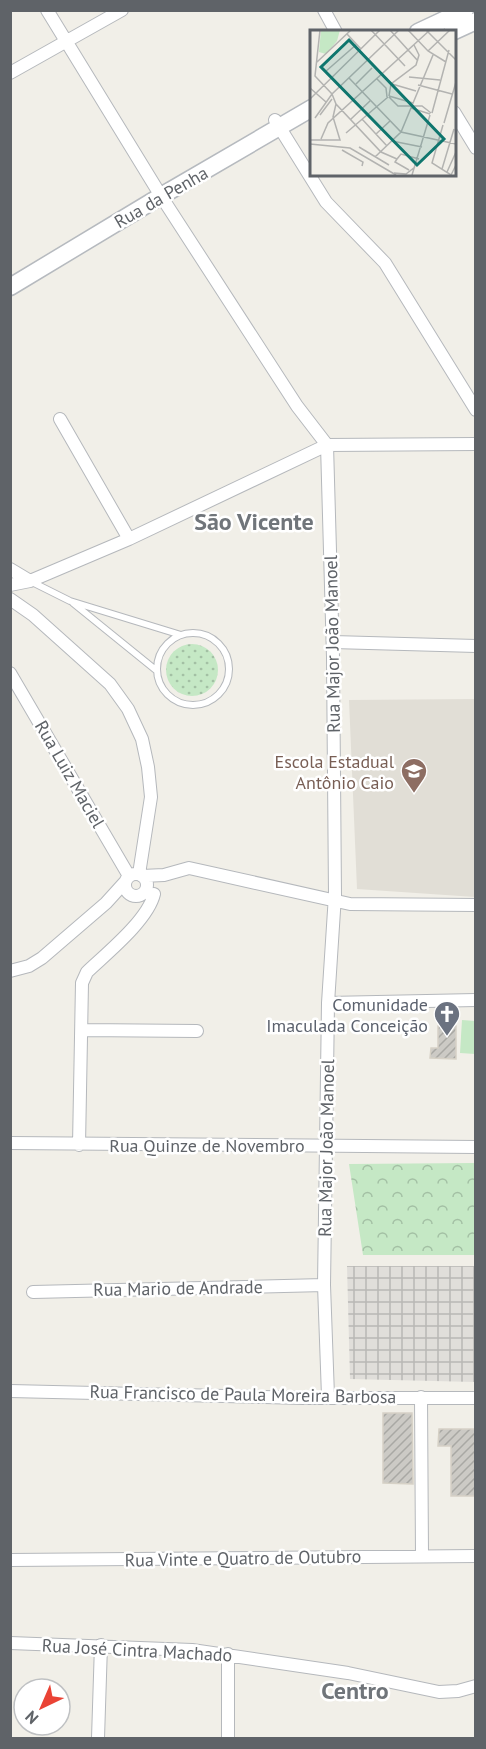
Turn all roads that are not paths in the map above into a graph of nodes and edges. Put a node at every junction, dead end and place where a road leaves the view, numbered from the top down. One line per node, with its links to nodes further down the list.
1 (47, 10): 9 (street)
2 (122, 10): 9 (street)
3 (324, 10): 6 (street)
4 (465, 10): 7 (street)
5 (476, 21): 8 (street)
6 (335, 30)
7 (422, 30)
8 (456, 30)
9 (68, 42): 10 (street); 16 (street)
10 (10, 73)
11 (310, 99): 14 (street, Rua da Penha)
12 (310, 109): 14 (street, Rua da Penha)
13 (456, 115): 15 (street)
14 (277, 124): 16 (street, Rua da Penha); 19 (street)
15 (476, 148)
16 (158, 192): 17 (street, Rua da Penha); 18 (street, Rua da Penha); 22 (street)
17 (10, 274)
18 (10, 287)
19 (476, 410)
20 (60, 419): 23 (street)
21 (476, 444): 22 (street)
22 (327, 445): 23 (street); 30 (street, Rua Major João Manoel)
23 (129, 539): 25 (street)
24 (10, 569): 25 (street)
25 (30, 581): 26 (street); 28 (lane)
26 (10, 585)
27 (10, 599): 35 (street)
28 (70, 601): 29 (lane); 32 (lane)
29 (182, 635): 32 (lane); 32 (lane)
30 (333, 642): 31 (street); 37 (street, Rua Major João Manoel)
31 (476, 646)
32 (157, 671)
33 (10, 673): 35 (street, Rua Luiz Maciel)
34 (164, 875): 35 (street); 36 (street); 37 (street)
35 (134, 877): 36 (street); 36 (street, Rua Luiz Maciel); 38 (street)
36 (141, 895): 38 (street); 40 (street); 40 (street)
37 (334, 901): 39 (street); 43 (street, Rua Major João Manoel)
38 (106, 903): 41 (street)
39 (476, 904)
40 (141, 919): 44 (street)
41 (10, 971)
42 (476, 1000): 43 (street)
43 (328, 1003): 48 (street, Rua Major João Manoel)
44 (82, 1030): 45 (street); 47 (street)
45 (197, 1031)
46 (10, 1143): 47 (street, Rua Quinze de Novembro)
47 (79, 1145): 48 (street, Rua Quinze de Novembro)
48 (326, 1146): 49 (street, Rua Quinze de Novembro); 50 (street, Rua Major João Manoel)
49 (476, 1147)
50 (324, 1285): 51 (street, Rua Mario de Andrade); 53 (street, Rua Major João Manoel)
51 (33, 1292)
52 (10, 1391): 53 (street, Rua Francisco de Paula Moreira Barbosa)
53 (328, 1396): 54 (street, Rua Francisco de Paula Moreira Barbosa)
54 (421, 1397): 55 (street, Rua Francisco de Paula Moreira Barbosa); 56 (street)
55 (476, 1398)
56 (422, 1555): 57 (street, Rua Vinte e Quatro de Outubro); 58 (street, Rua Vinte e Quatro de Outubro)
57 (476, 1556)
58 (10, 1560)
59 (10, 1643): 60 (street, Rua José Cintra Machado)
60 (101, 1645): 61 (street, Rua José Cintra Machado); 63 (street)
61 (228, 1654): 62 (street, Rua José Cintra Machado); 64 (street)
62 (476, 1686)
63 (98, 1738)
64 (228, 1738)

